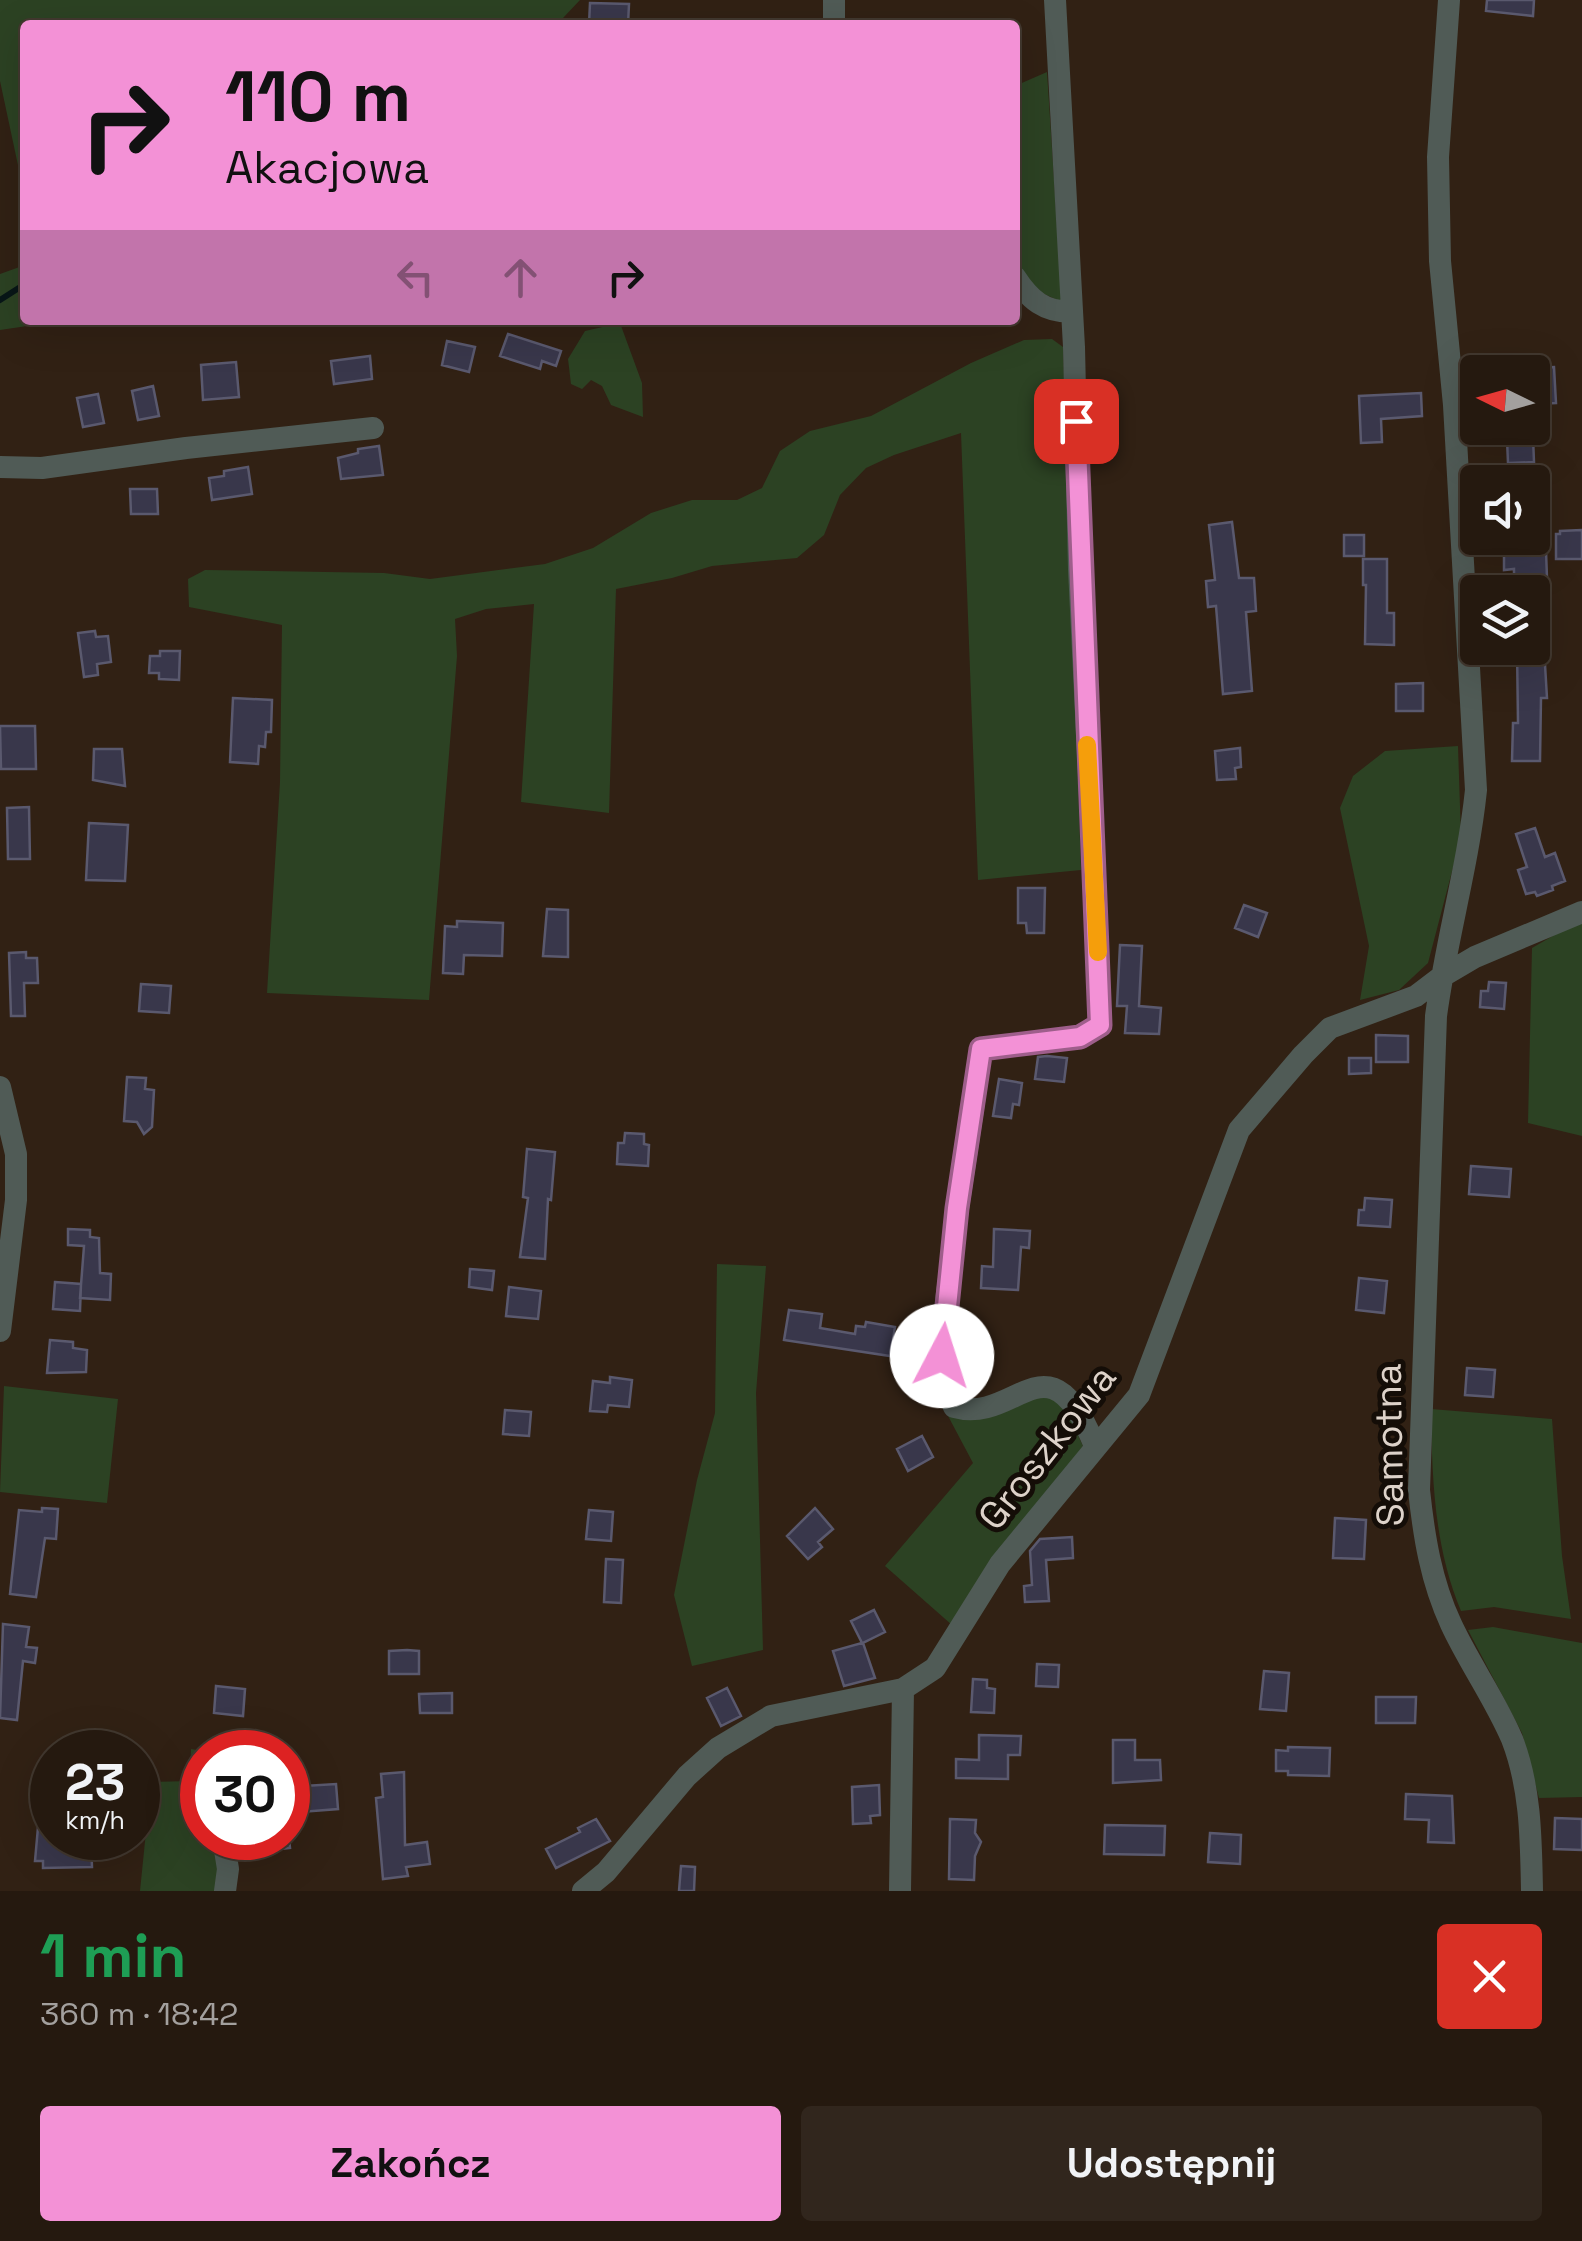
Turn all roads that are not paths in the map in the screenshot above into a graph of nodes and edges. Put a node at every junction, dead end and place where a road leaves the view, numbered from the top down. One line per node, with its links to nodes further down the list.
1 (1055, 0): 4 (street)
2 (1449, 0): 8 (street, Samotna)
3 (1020, 285): 4 (street)
4 (1072, 312): 11 (street)
5 (373, 428): 6 (street)
6 (0, 467)
7 (1582, 912): 8 (street, Groszkowa)
8 (1441, 976): 11 (street, Groszkowa); 15 (street, Samotna)
9 (0, 1087): 10 (street)
10 (0, 1331)
11 (1095, 1446): 12 (street, Groszkowa)
12 (903, 1690): 13 (street, Groszkowa); 14 (street)
13 (583, 1891)
14 (900, 1891)
15 (1532, 1891)

